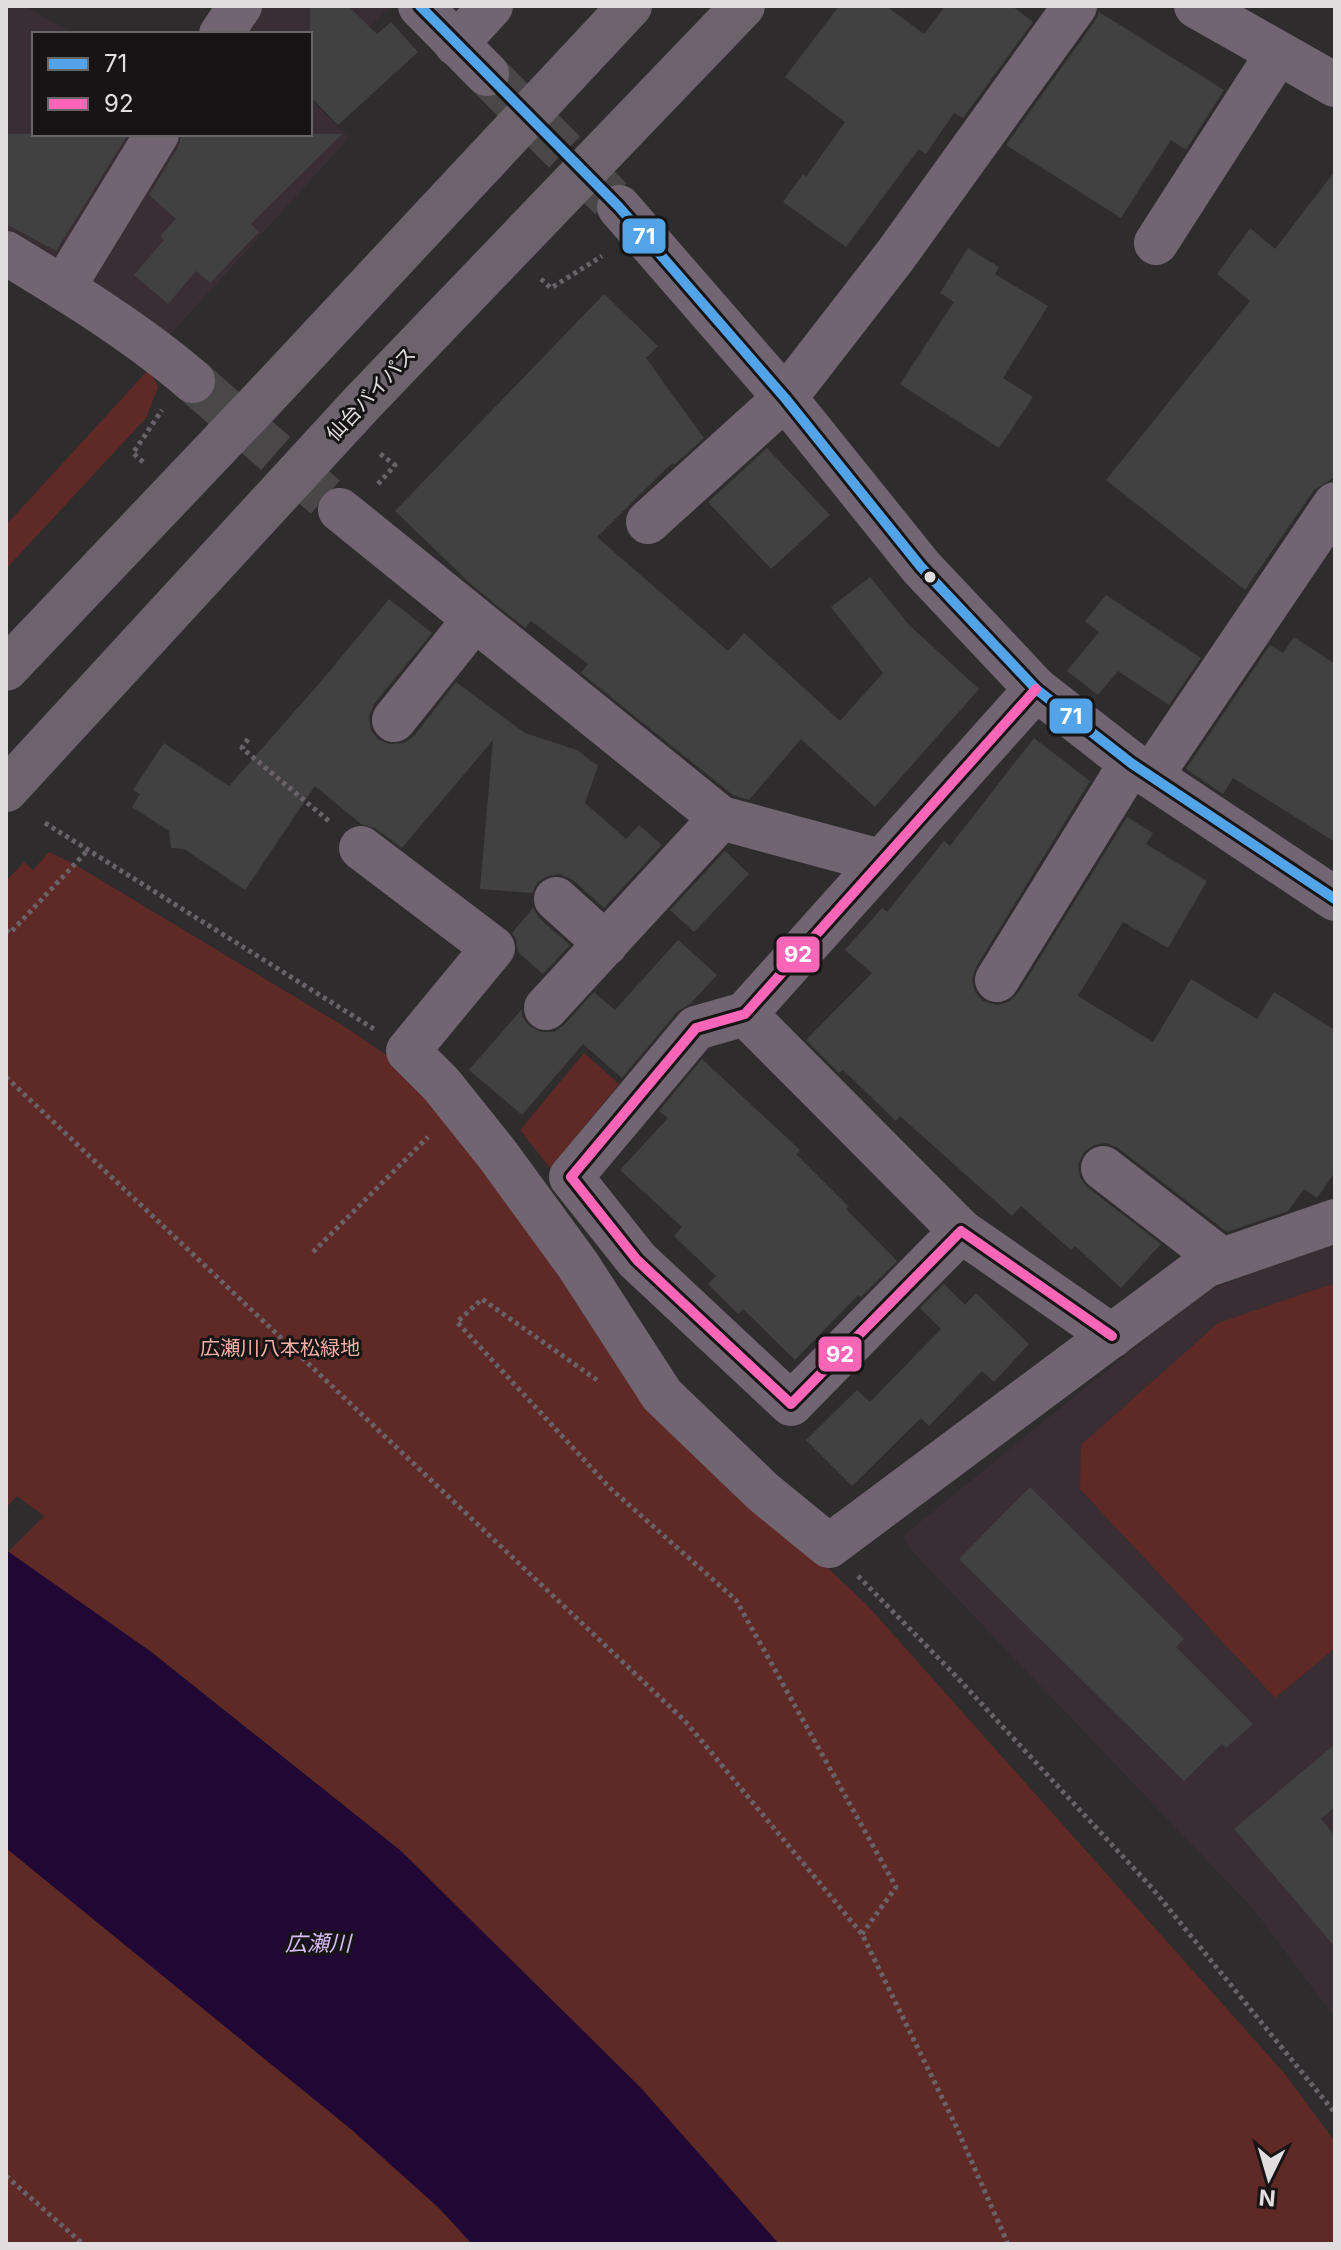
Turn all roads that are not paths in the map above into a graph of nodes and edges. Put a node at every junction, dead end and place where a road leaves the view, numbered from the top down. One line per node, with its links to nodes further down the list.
1 (240, 6): 8 (street)
2 (420, 6): 9 (street)
3 (491, 6): 9 (street)
4 (630, 6): 24 (highway)
5 (743, 6): 28 (highway, 仙台バイパス)
6 (1075, 6): 19 (street)
7 (1196, 6): 10 (street)
8 (222, 32)
9 (456, 44): 11 (street)
10 (1278, 53): 12 (street); 15 (street)
11 (487, 74)
12 (1335, 85)
13 (156, 136): 17 (street)
14 (619, 207): 19 (street)
15 (1156, 243)
16 (6, 253): 17 (street)
17 (63, 288): 18 (street)
18 (179, 393)
19 (785, 398): 22 (street); 25 (street)
20 (1335, 504): 27 (street)
21 (340, 510): 23 (street)
22 (648, 522)
23 (474, 620): 26 (street); 29 (street)
24 (6, 669)
25 (1036, 689): 27 (street); 31 (street)
26 (394, 720)
27 (1141, 770): 33 (street); 35 (street)
28 (6, 790)
29 (721, 818): 31 (street); 34 (street)
30 (361, 848): 42 (street)
31 (880, 861): 37 (street)
32 (556, 899): 34 (street)
33 (1335, 899)
34 (606, 944): 36 (street)
35 (997, 980)
36 (546, 1008)
37 (745, 1014): 40 (street); 40 (street)
38 (1103, 1168): 41 (street)
39 (1335, 1221): 41 (street)
40 (961, 1231): 42 (street)
41 (1222, 1260): 42 (street)
42 (1112, 1336)

